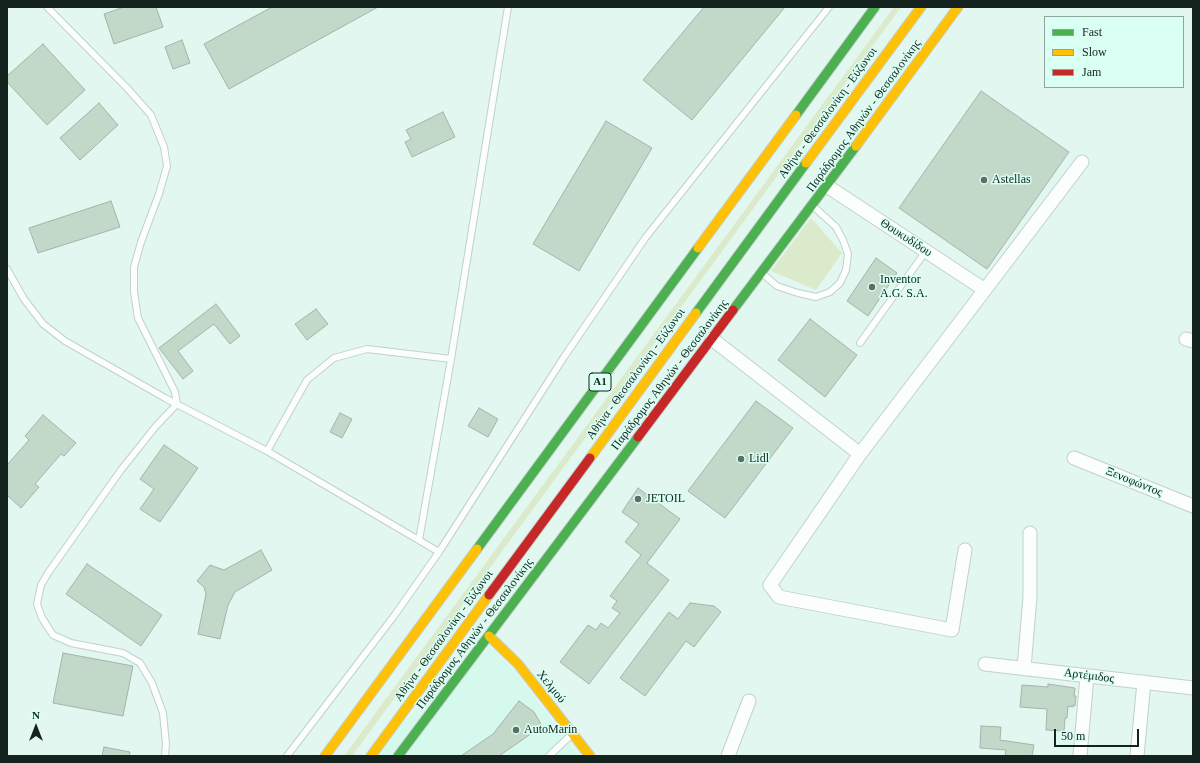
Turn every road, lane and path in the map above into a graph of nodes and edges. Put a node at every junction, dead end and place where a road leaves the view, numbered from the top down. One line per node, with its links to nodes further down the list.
1 (47, 7): 17 (lane)
2 (508, 7): 16 (lane)
3 (829, 7): 25 (lane)
4 (875, 7): 36 (main road, Αθήνα - Θεσσαλονίκη - Εύζωνοι / Α1)
5 (921, 7): 37 (main road, Αθήνα - Θεσσαλονίκη - Εύζωνοι)
6 (958, 7): 8 (main road, Παράδρομος Αθηνών - Θεσσαλονίκης)
7 (1082, 162): 13 (street)
8 (827, 186): 9 (main road, Παράδρομος Αθηνών - Θεσσαλονίκης); 10 (street, Θουκυδίδου)
9 (812, 206): 12 (main road, Παράδρομος Αθηνών - Θεσσαλονίκης); 12 (lane)
10 (926, 251): 13 (street, Θουκυδίδου); 15 (lane)
11 (7, 269): 17 (lane)
12 (762, 273): 14 (main road, Παράδρομος Αθηνών - Θεσσαλονίκης)
13 (985, 290): 19 (street)
14 (712, 339): 19 (street); 26 (main road, Παράδρομος Αθηνών - Θεσσαλονίκης)
15 (860, 343)
16 (451, 358): 18 (lane); 23 (lane)
17 (177, 404): 18 (lane); 34 (lane)
18 (267, 451): 23 (lane)
19 (860, 454): 24 (street)
20 (1074, 458): 21 (street, Ξενοφώντος)
21 (1193, 506)
22 (1030, 533): 28 (street)
23 (420, 540): 25 (lane)
24 (965, 550)
25 (439, 552): 35 (lane)
26 (489, 636): 33 (main road, Χελμού); 38 (main road, Παράδρομος Αθηνών - Θεσσαλονίκης)
27 (985, 664): 28 (street, Αρτέμιδος)
28 (1024, 668): 29 (street, Αρτέμιδος)
29 (1087, 676): 30 (street, Αρτέμιδος); 42 (street)
30 (1144, 682): 31 (street, Αρτέμιδος); 43 (street)
31 (1193, 688)
32 (749, 701): 41 (street)
33 (573, 734): 39 (lane); 40 (main road, Χελμού)
34 (165, 756)
35 (287, 756)
36 (325, 756)
37 (371, 756)
38 (398, 756)
39 (549, 756)
40 (590, 756)
41 (728, 756)
42 (1080, 756)
43 (1137, 756)

